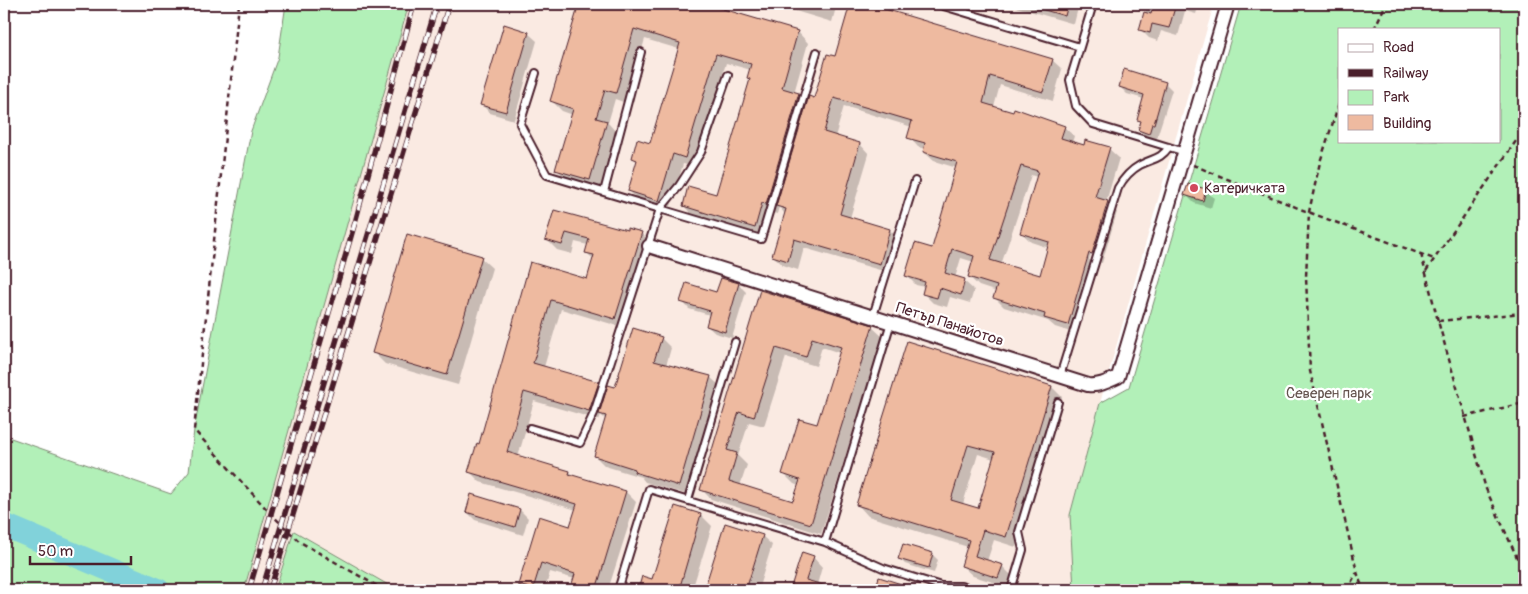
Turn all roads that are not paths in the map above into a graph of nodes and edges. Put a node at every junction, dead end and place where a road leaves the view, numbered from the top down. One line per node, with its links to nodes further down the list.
1 (937, 4): 5 (lane)
2 (966, 4): 5 (lane)
3 (1093, 4): 6 (lane)
4 (1228, 4): 12 (street, Петър Панайотов)
5 (964, 12): 6 (lane)
6 (1080, 47): 11 (lane)
7 (641, 52): 14 (lane)
8 (817, 52): 15 (lane)
9 (536, 72): 14 (lane)
10 (728, 75): 15 (lane)
11 (1169, 147): 12 (lane); 20 (lane)
12 (1184, 156): 20 (street, Петър Панайотов)
13 (915, 181): 17 (lane)
14 (604, 192): 15 (lane)
15 (660, 209): 16 (lane)
16 (649, 246): 17 (street, Петър Панайотов); 22 (lane)
17 (873, 316): 18 (street, Петър Панайотов)
18 (891, 322): 20 (street, Петър Панайотов); 24 (lane)
19 (735, 342): 23 (lane)
20 (1060, 376)
21 (1058, 402): 28 (lane)
22 (530, 428)
23 (688, 500): 24 (lane); 26 (lane)
24 (825, 542): 25 (lane)
25 (940, 588): 27 (lane)
26 (618, 590)
27 (974, 590)
28 (1011, 590)

